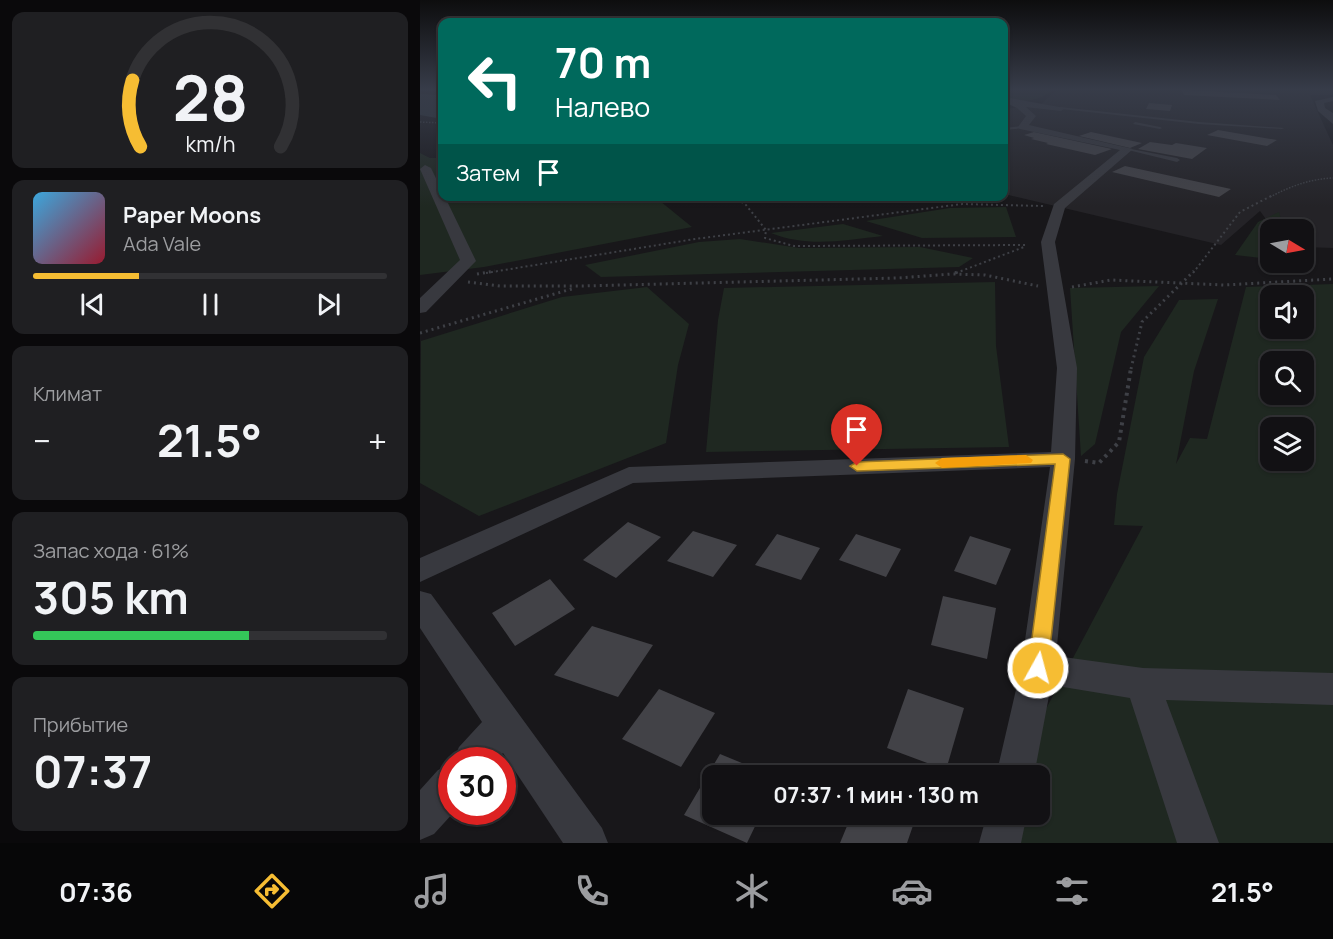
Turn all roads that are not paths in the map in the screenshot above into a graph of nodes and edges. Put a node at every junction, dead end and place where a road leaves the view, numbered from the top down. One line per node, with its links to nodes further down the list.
1 (1029, 128): 2 (street)
2 (1128, 149): 3 (lane); 10 (street)
3 (1177, 160)
4 (425, 168): 5 (street)
5 (438, 196)
6 (440, 201): 7 (street)
7 (447, 279): 8 (street); 9 (street)
8 (420, 282)
9 (420, 308)
10 (1063, 459): 11 (street); 13 (street)
11 (420, 572)
12 (420, 603): 16 (street)
13 (1038, 668): 14 (street); 18 (street)
14 (1143, 684): 15 (street); 24 (street)
15 (1333, 689)
16 (505, 724): 17 (street); 22 (street)
17 (484, 747)
18 (1017, 765)
19 (438, 799): 20 (street)
20 (420, 819)
21 (1004, 825): 23 (street)
22 (587, 843)
23 (1000, 843)
24 (1198, 843)

